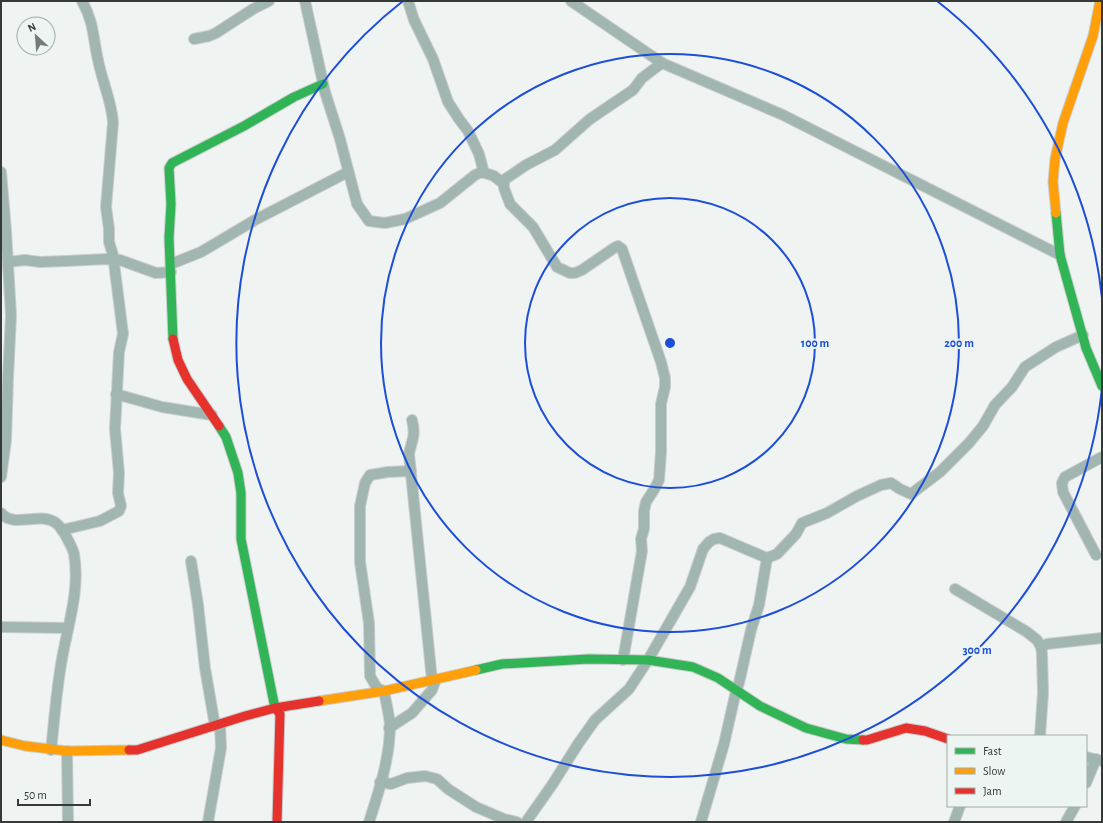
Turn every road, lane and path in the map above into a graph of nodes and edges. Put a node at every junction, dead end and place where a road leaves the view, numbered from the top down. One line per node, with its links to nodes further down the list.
1 (82, 1): 15 (street)
2 (269, 1): 7 (street)
3 (305, 1): 9 (street)
4 (408, 1): 12 (street)
5 (571, 1): 8 (street)
6 (1100, 1): 14 (street)
7 (194, 39)
8 (662, 63): 13 (street); 14 (street)
9 (323, 84): 11 (street); 17 (street)
10 (1, 172): 16 (street)
11 (348, 172): 12 (street); 17 (street)
12 (484, 173): 13 (street)
13 (504, 184): 36 (street)
14 (1060, 255): 18 (street)
15 (113, 259): 16 (street); 17 (street); 20 (street)
16 (8, 262): 25 (street)
17 (171, 268): 21 (street)
18 (1083, 335): 19 (street); 29 (street)
19 (1102, 386)
20 (116, 394): 21 (street); 27 (street)
21 (212, 415): 41 (street)
22 (412, 420): 24 (street)
23 (1102, 457): 28 (street)
24 (411, 471): 38 (street); 39 (street)
25 (1, 477)
26 (1, 513): 27 (street)
27 (62, 530): 33 (street)
28 (1096, 555)
29 (767, 558): 37 (street); 40 (street)
30 (190, 561): 42 (street)
31 (955, 589): 35 (street)
32 (1, 627): 33 (street)
33 (68, 628): 47 (street)
34 (1102, 638): 35 (street)
35 (1040, 647): 44 (street)
36 (623, 660): 37 (street); 38 (street)
37 (648, 660): 40 (street); 59 (street)
38 (434, 680): 39 (street); 43 (street)
39 (384, 691): 41 (street); 43 (street)
40 (736, 691): 45 (street); 60 (street)
41 (275, 708): 42 (street); 56 (street)
42 (218, 725): 48 (street); 55 (street)
43 (389, 728): 51 (street)
44 (1040, 735)
45 (947, 739)
46 (1, 740): 47 (street)
47 (51, 750): 48 (street)
48 (67, 752): 54 (street)
49 (1095, 759): 50 (street)
50 (1087, 780)
51 (380, 782): 57 (street); 58 (street)
52 (960, 807): 61 (street)
53 (1074, 807): 62 (street)
54 (68, 822)
55 (208, 822)
56 (277, 822)
57 (369, 822)
58 (516, 822)
59 (526, 822)
60 (701, 822)
61 (954, 822)
62 (1066, 822)

